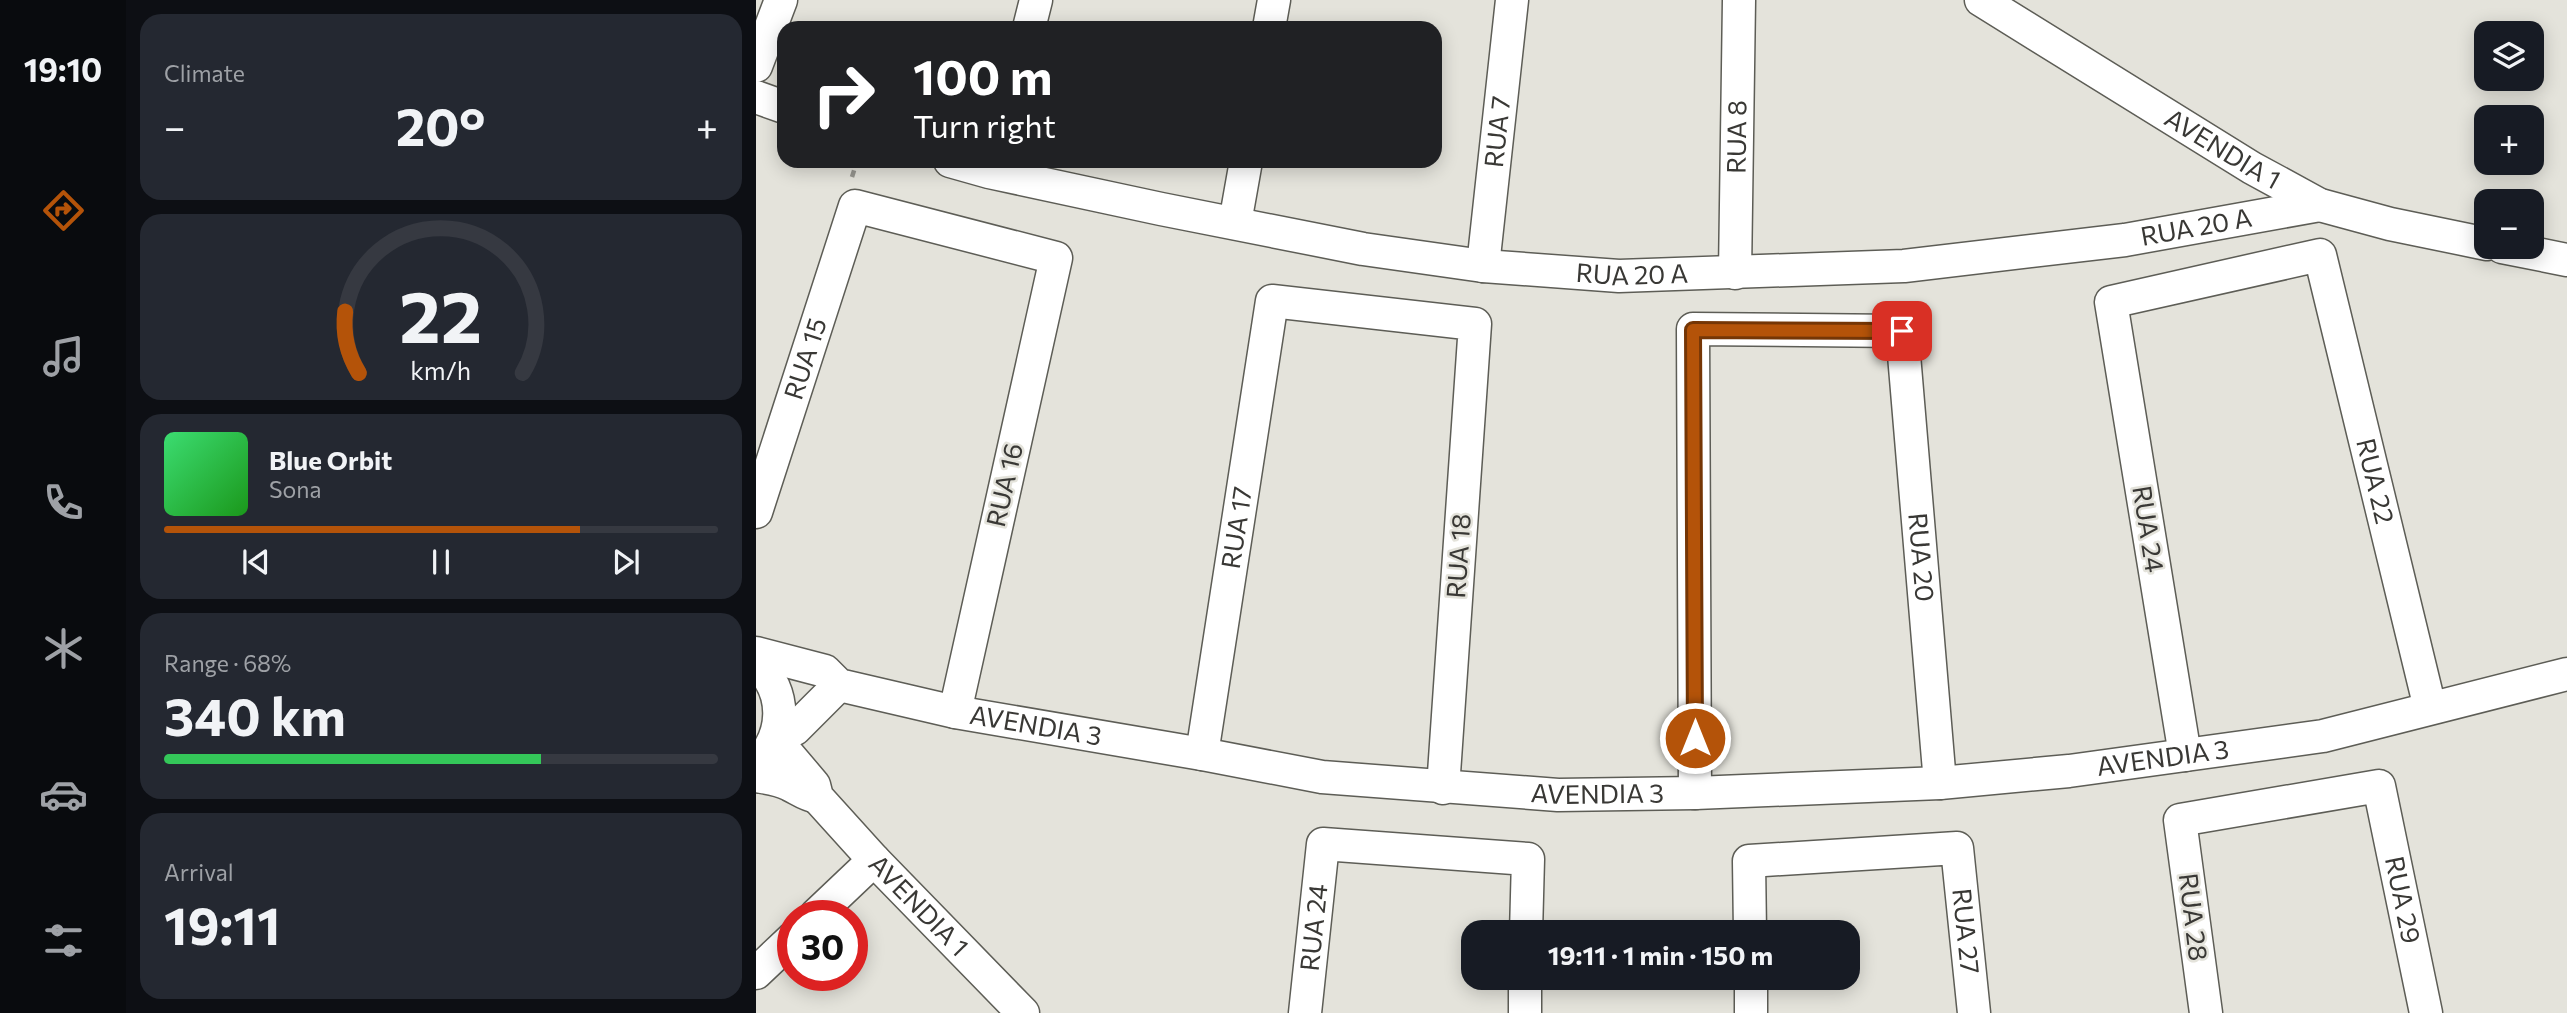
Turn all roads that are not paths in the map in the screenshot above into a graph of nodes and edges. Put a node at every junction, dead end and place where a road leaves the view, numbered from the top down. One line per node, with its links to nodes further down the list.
1 (781, 0): 9 (street)
2 (1036, 0): 7 (street)
3 (1274, 0): 8 (street)
4 (1512, 0): 20 (street, RUA 7)
5 (1739, 0): 21 (street, RUA 8)
6 (1981, 0): 14 (street, AVENDIA 1)
7 (1031, 21)
8 (1270, 21)
9 (756, 66)
10 (756, 97): 11 (street)
11 (777, 104)
12 (994, 168): 16 (street, RUA 20 A)
13 (1245, 168): 16 (street)
14 (2320, 205): 17 (street, AVENDIA 1); 21 (street, RUA 20 A)
15 (855, 206): 24 (street, RUA 15); 30 (street, RUA 16)
16 (1236, 223): 20 (street, RUA 20 A)
17 (2474, 241)
18 (2544, 255): 19 (street)
19 (2567, 260)
20 (1483, 266): 21 (street, RUA 20 A)
21 (1735, 273)
22 (1272, 301): 32 (street, RUA 17); 37 (street, RUA 18)
23 (2111, 302): 29 (street, RUA 22); 33 (street, RUA 24)
24 (756, 512)
25 (756, 653): 28 (street, AVENDIA 3)
26 (756, 663): 31 (street)
27 (2567, 674): 29 (street, AVENDIA 3)
28 (839, 685): 30 (street, AVENDIA 3); 31 (street)
29 (2430, 708): 33 (street, AVENDIA 3)
30 (955, 712): 32 (street, AVENDIA 3)
31 (775, 738): 34 (street); 39 (street, AVENDIA 1)
32 (1202, 754): 37 (street, AVENDIA 3)
33 (2185, 755): 36 (street, AVENDIA 3)
34 (756, 765)
35 (756, 776): 39 (street, AVENDIA 1)
36 (1940, 783): 38 (street, AVENDIA 3); 38 (street, RUA 20)
37 (1443, 788): 38 (street, AVENDIA 3)
38 (1695, 793)
39 (817, 797): 41 (street, AVENDIA 1)
40 (2180, 820): 54 (street, RUA 28); 55 (street, RUA 29)
41 (874, 860): 42 (street); 49 (street, AVENDIA 1)
42 (832, 900)
43 (1526, 920): 50 (street, RUA 24)
44 (1750, 920): 53 (street, RUA 27)
45 (777, 953): 46 (street)
46 (756, 973)
47 (1525, 990): 51 (street)
48 (1751, 990): 52 (street)
49 (1023, 1013)
50 (1306, 1013)
51 (1525, 1013)
52 (1751, 1013)
53 (1974, 1013)
54 (2206, 1013)
55 (2426, 1013)

